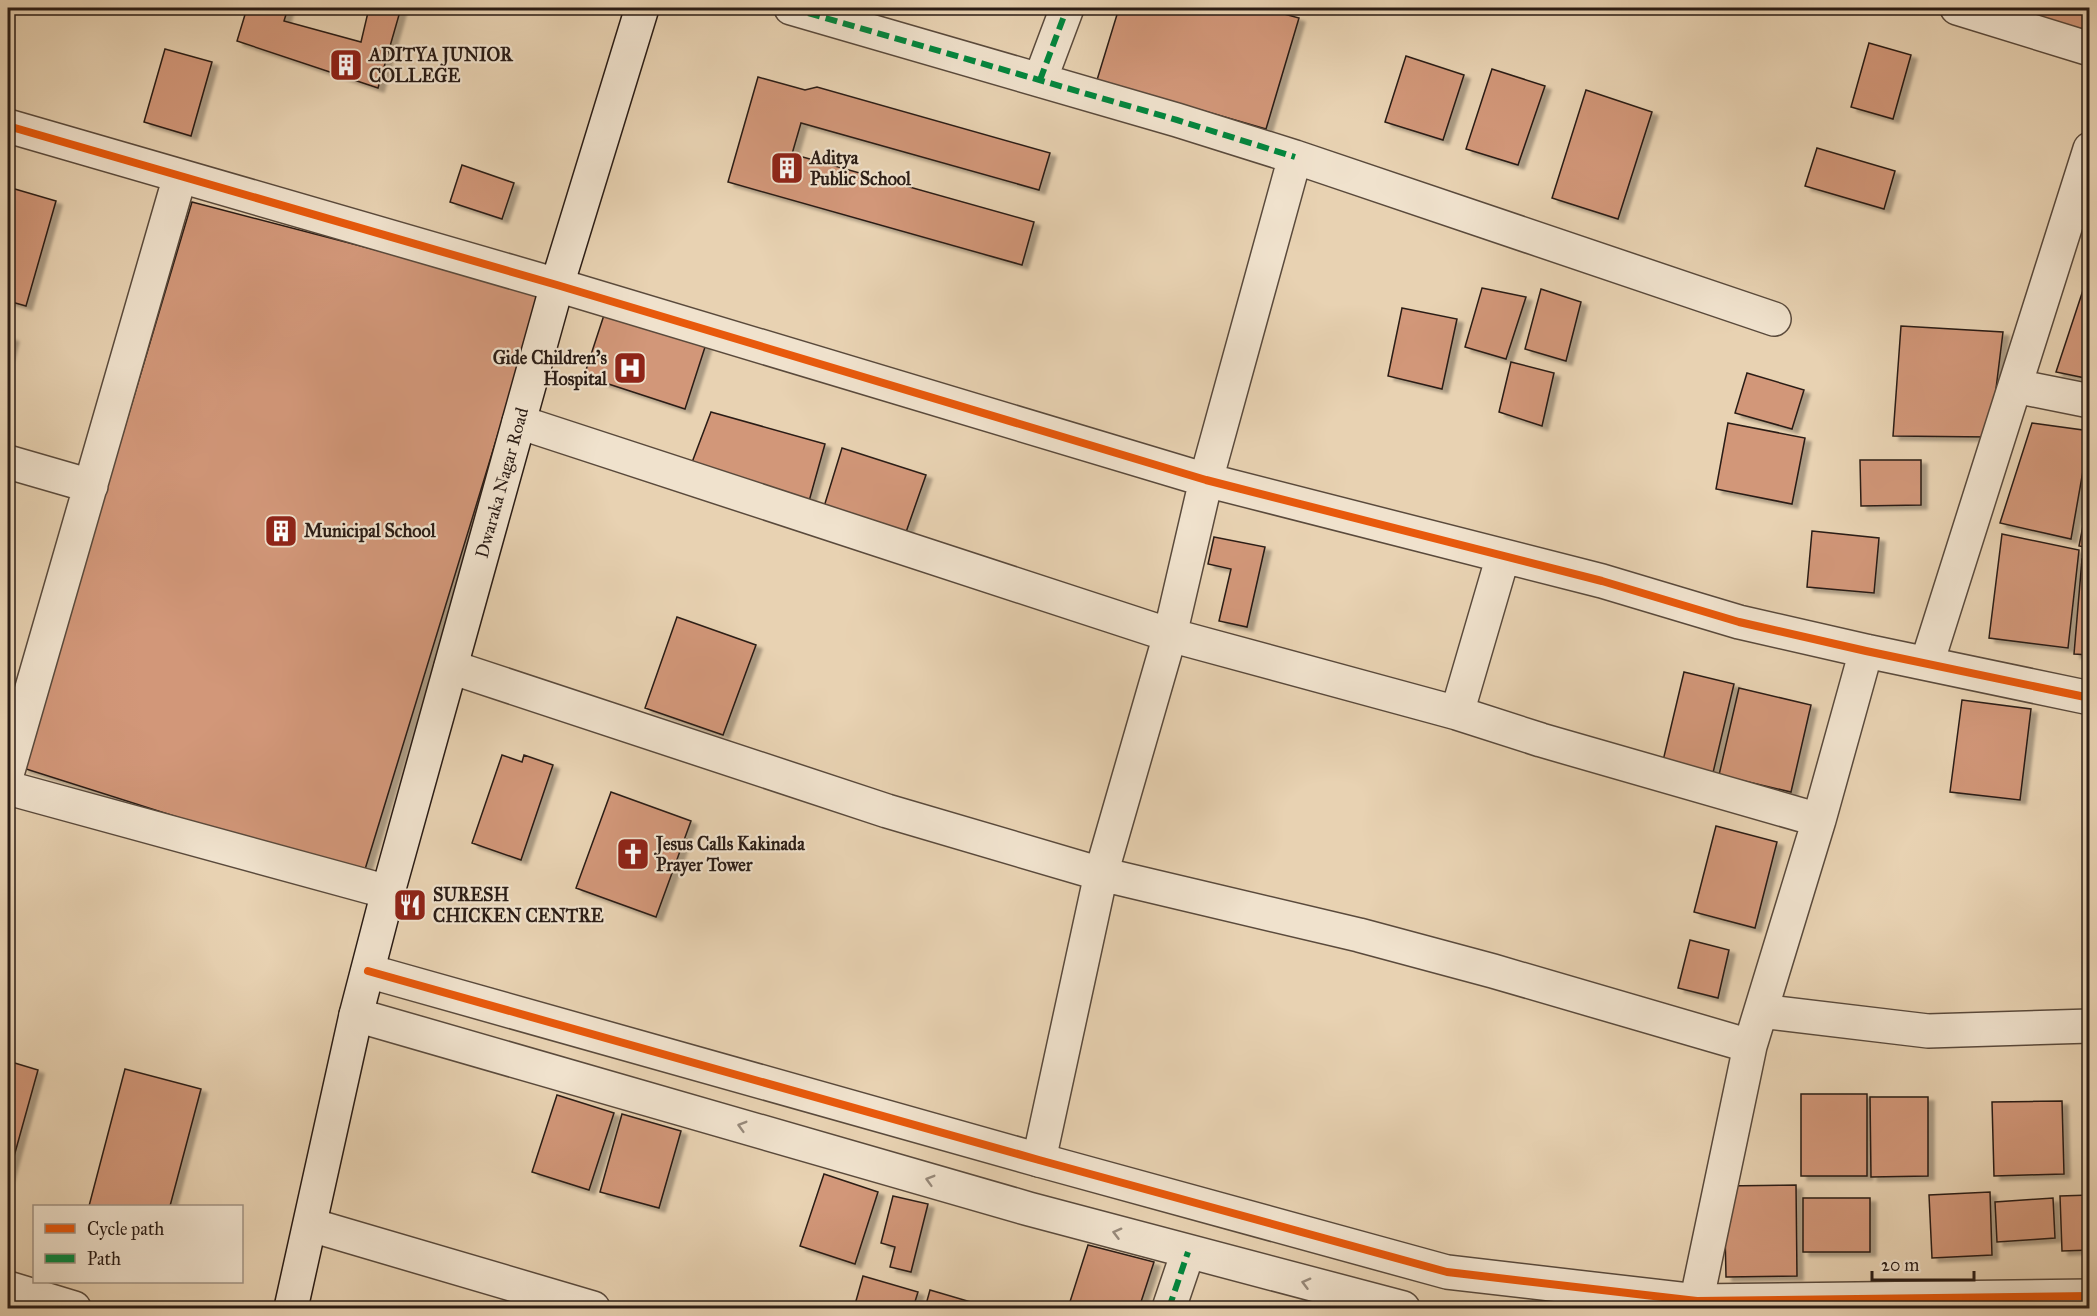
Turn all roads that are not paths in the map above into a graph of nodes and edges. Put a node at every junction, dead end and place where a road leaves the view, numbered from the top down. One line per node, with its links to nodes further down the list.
1 (642, 8): 11 (street, Dwaraka Nagar Road)
2 (791, 8): 6 (street)
3 (1067, 8): 6 (street)
4 (1957, 8): 5 (street)
5 (2090, 49)
6 (1041, 80): 9 (street)
7 (8, 126): 10 (street)
8 (2090, 149): 13 (street)
9 (1295, 157): 12 (street); 17 (street)
10 (180, 176): 11 (street); 18 (street)
11 (557, 285): 15 (street, Dwaraka Nagar Road); 17 (street)
12 (1774, 320)
13 (2015, 386): 14 (street); 22 (street)
14 (2090, 401)
15 (519, 422): 20 (street); 23 (street, Dwaraka Nagar Road)
16 (8, 462): 18 (street)
17 (1206, 480): 19 (street); 20 (street)
18 (91, 486): 26 (street)
19 (1503, 556): 21 (street); 25 (street)
20 (1170, 635): 25 (street); 29 (street)
21 (1866, 651): 22 (street); 28 (street)
22 (1927, 663): 24 (street)
23 (450, 667): 29 (street); 30 (street, Dwaraka Nagar Road)
24 (2090, 698)
25 (1457, 713): 28 (street)
26 (8, 771)
27 (8, 788): 30 (street)
28 (1819, 820): 32 (street)
29 (1101, 874): 35 (street); 36 (street)
30 (388, 892): 31 (street, Dwaraka Nagar Road)
31 (368, 971): 33 (street, Dwaraka Nagar Road); 36 (street)
32 (1761, 1011): 34 (street); 35 (street)
33 (357, 1016): 37 (street, Dwaraka Nagar Road); 38 (street, one-way to 33)
34 (2090, 1026)
35 (1750, 1046): 41 (street)
36 (1039, 1160): 41 (street)
37 (310, 1225): 43 (street, Dwaraka Nagar Road); 44 (street)
38 (1188, 1252): 45 (street); 46 (street, one-way to 38)
39 (8, 1288): 42 (street)
40 (2090, 1296): 41 (street)
41 (1696, 1305)
42 (74, 1308)
43 (291, 1308)
44 (593, 1308)
45 (1169, 1308)
46 (1403, 1308)

